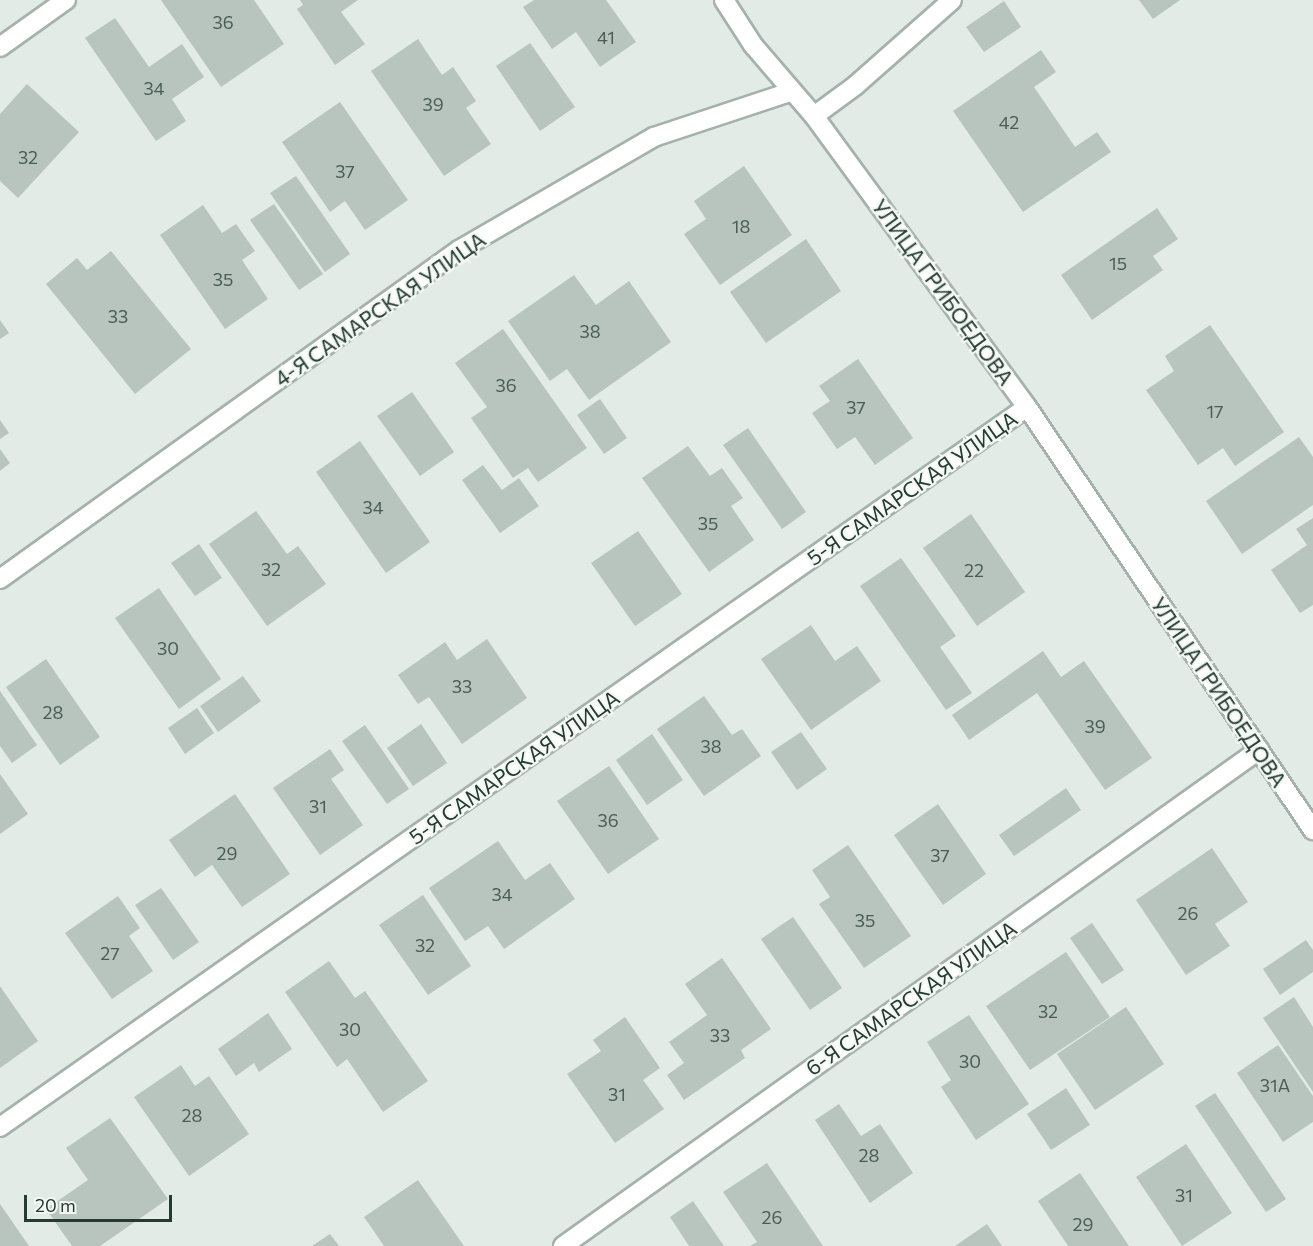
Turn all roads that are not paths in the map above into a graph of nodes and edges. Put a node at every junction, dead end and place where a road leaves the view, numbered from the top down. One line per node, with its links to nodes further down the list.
1 (66, 0): 4 (street)
2 (724, 0): 5 (street, УЛИЦА ГРИБОЕДОВА)
3 (952, 0): 6 (street)
4 (0, 47)
5 (790, 93): 6 (street, УЛИЦА ГРИБОЕДОВА); 8 (street, 4-Я САМАРСКАЯ УЛИЦА)
6 (814, 116): 7 (street, УЛИЦА ГРИБОЕДОВА)
7 (1027, 407): 9 (street, УЛИЦА ГРИБОЕДОВА); 11 (street, 5-Я САМАРСКАЯ УЛИЦА)
8 (0, 579)
9 (1258, 750): 10 (street, УЛИЦА ГРИБОЕДОВА); 12 (street, 6-Я САМАРСКАЯ УЛИЦА)
10 (1313, 830)
11 (0, 1127)
12 (563, 1246)

